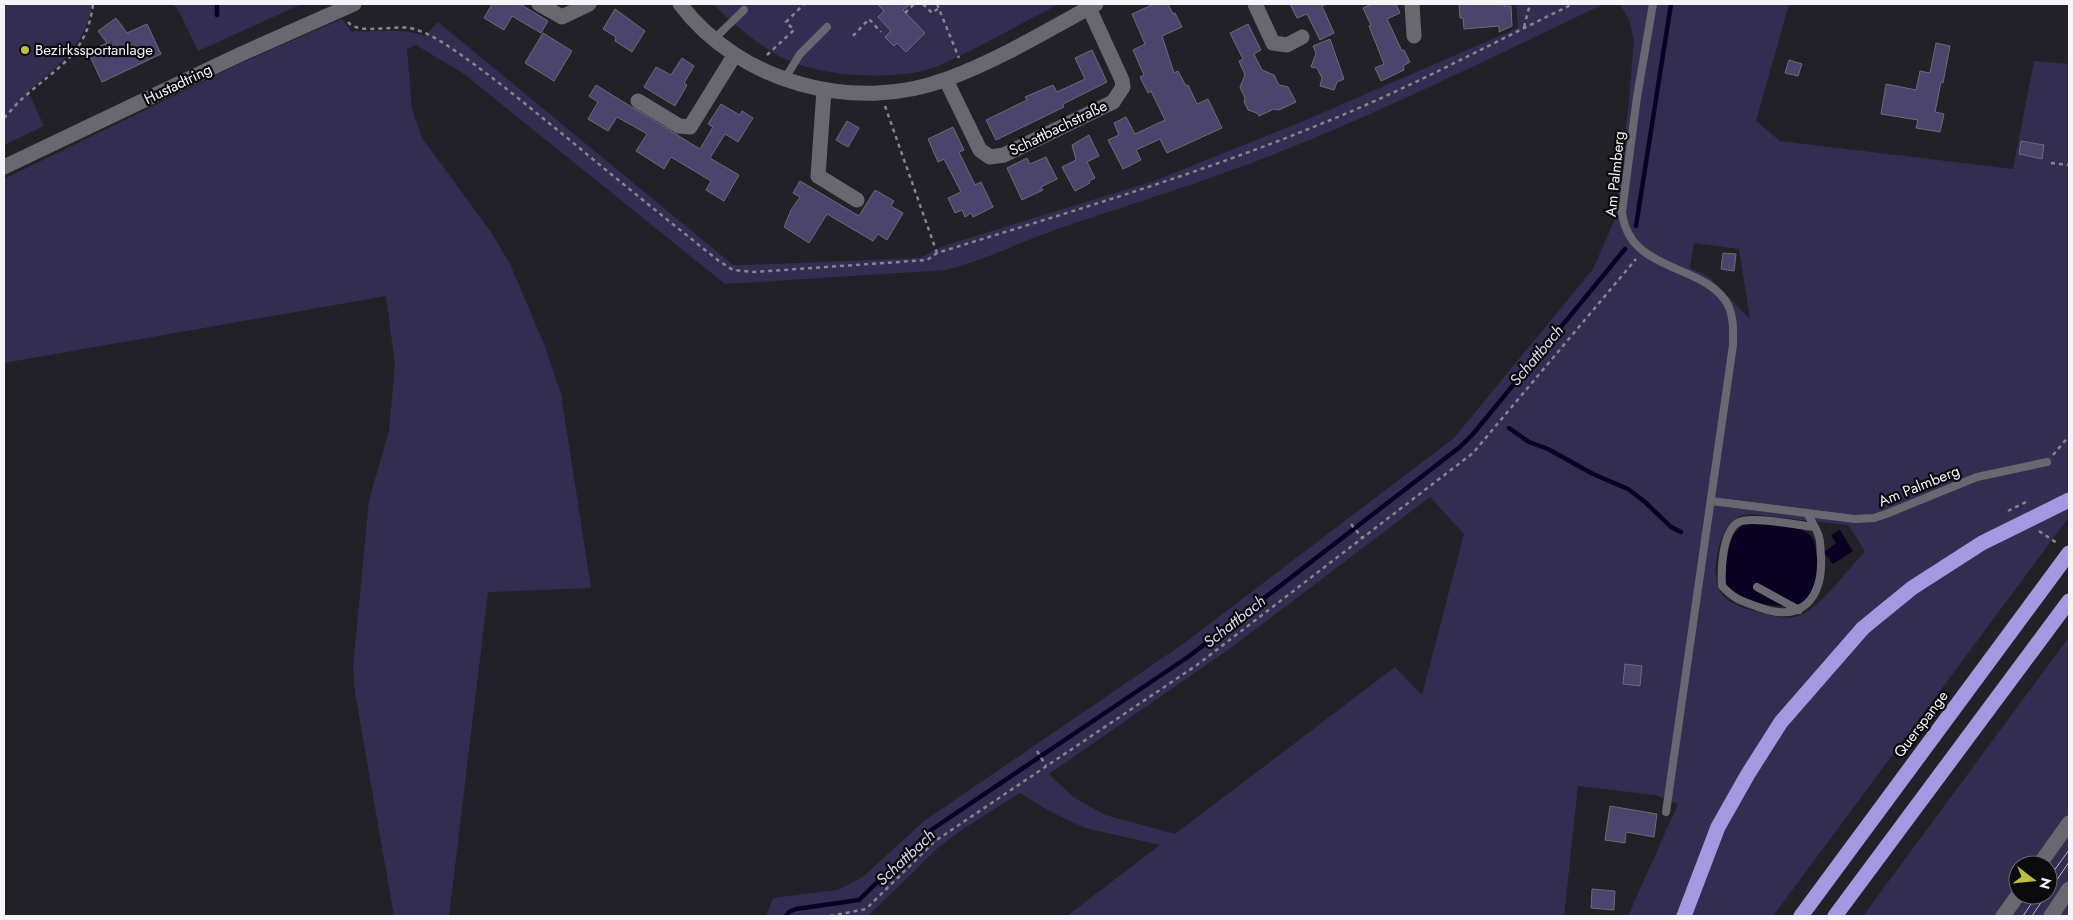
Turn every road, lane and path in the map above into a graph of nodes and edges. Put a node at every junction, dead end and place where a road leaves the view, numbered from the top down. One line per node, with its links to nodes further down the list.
1 (94, 4): 34 (path)
2 (539, 4): 3 (street)
3 (589, 4)
4 (680, 4): 25 (street, Schattbachstraße)
5 (804, 4): 27 (path)
6 (914, 4): 18 (path)
7 (923, 4): 16 (path)
8 (937, 4): 16 (path)
9 (1255, 4): 24 (street)
10 (1412, 4): 23 (street)
11 (1530, 4): 20 (path)
12 (1574, 4): 20 (path)
13 (1653, 4): 39 (lane, Am Palmberg)
14 (347, 6): 37 (street, Hustadtring); 40 (path)
15 (1093, 6): 28 (street, Schattbachstraße); 30 (street, Schattbachstraße)
16 (939, 8): 28 (path)
17 (744, 10): 25 (lane)
18 (905, 13)
19 (827, 27): 29 (lane)
20 (1524, 28): 40 (path)
21 (881, 32): 22 (path)
22 (853, 34)
23 (1414, 36)
24 (1302, 38)
25 (714, 40): 26 (street, Schattbachstraße)
26 (734, 56): 27 (street, Schattbachstraße); 33 (street)
27 (755, 67): 29 (street, Schattbachstraße)
28 (964, 72): 30 (street, Schattbachstraße)
29 (784, 80): 31 (street, Schattbachstraße)
30 (946, 80): 32 (street, Schattbachstraße)
31 (824, 90): 32 (street, Schattbachstraße); 38 (street)
32 (881, 92): 40 (path)
33 (638, 101)
34 (4, 118)
35 (2051, 163): 36 (path)
36 (2069, 165)
37 (4, 167)
38 (857, 200)
39 (1643, 252): 44 (lane, Am Palmberg); 52 (path)
40 (938, 253)
41 (2069, 436): 42 (path)
42 (2048, 462): 47 (lane, Am Palmberg)
43 (2069, 500): 66 (highway)
44 (1711, 501): 47 (lane, Am Palmberg); 59 (lane, Am Palmberg)
45 (2026, 502): 46 (path)
46 (2008, 511)
47 (1807, 513): 49 (lane)
48 (1351, 524): 52 (path)
49 (1814, 526): 56 (lane); 56 (lane)
50 (2038, 531): 51 (path)
51 (2048, 536)
52 (1363, 539): 58 (path)
53 (2069, 553): 67 (highway, Querspange)
54 (1757, 587): 56 (lane)
55 (2069, 601): 61 (highway)
56 (1799, 610)
57 (1037, 751): 58 (path)
58 (1045, 764): 65 (path)
59 (1666, 812)
60 (2069, 823): 62 (street)
61 (1880, 854): 68 (highway); 69 (highway)
62 (2046, 855)
63 (2069, 889): 71 (street)
64 (2011, 905): 70 (street)
65 (830, 916)
66 (1684, 916)
67 (1800, 916)
68 (1835, 916)
69 (1842, 916)
70 (2003, 916)
71 (2051, 916)

